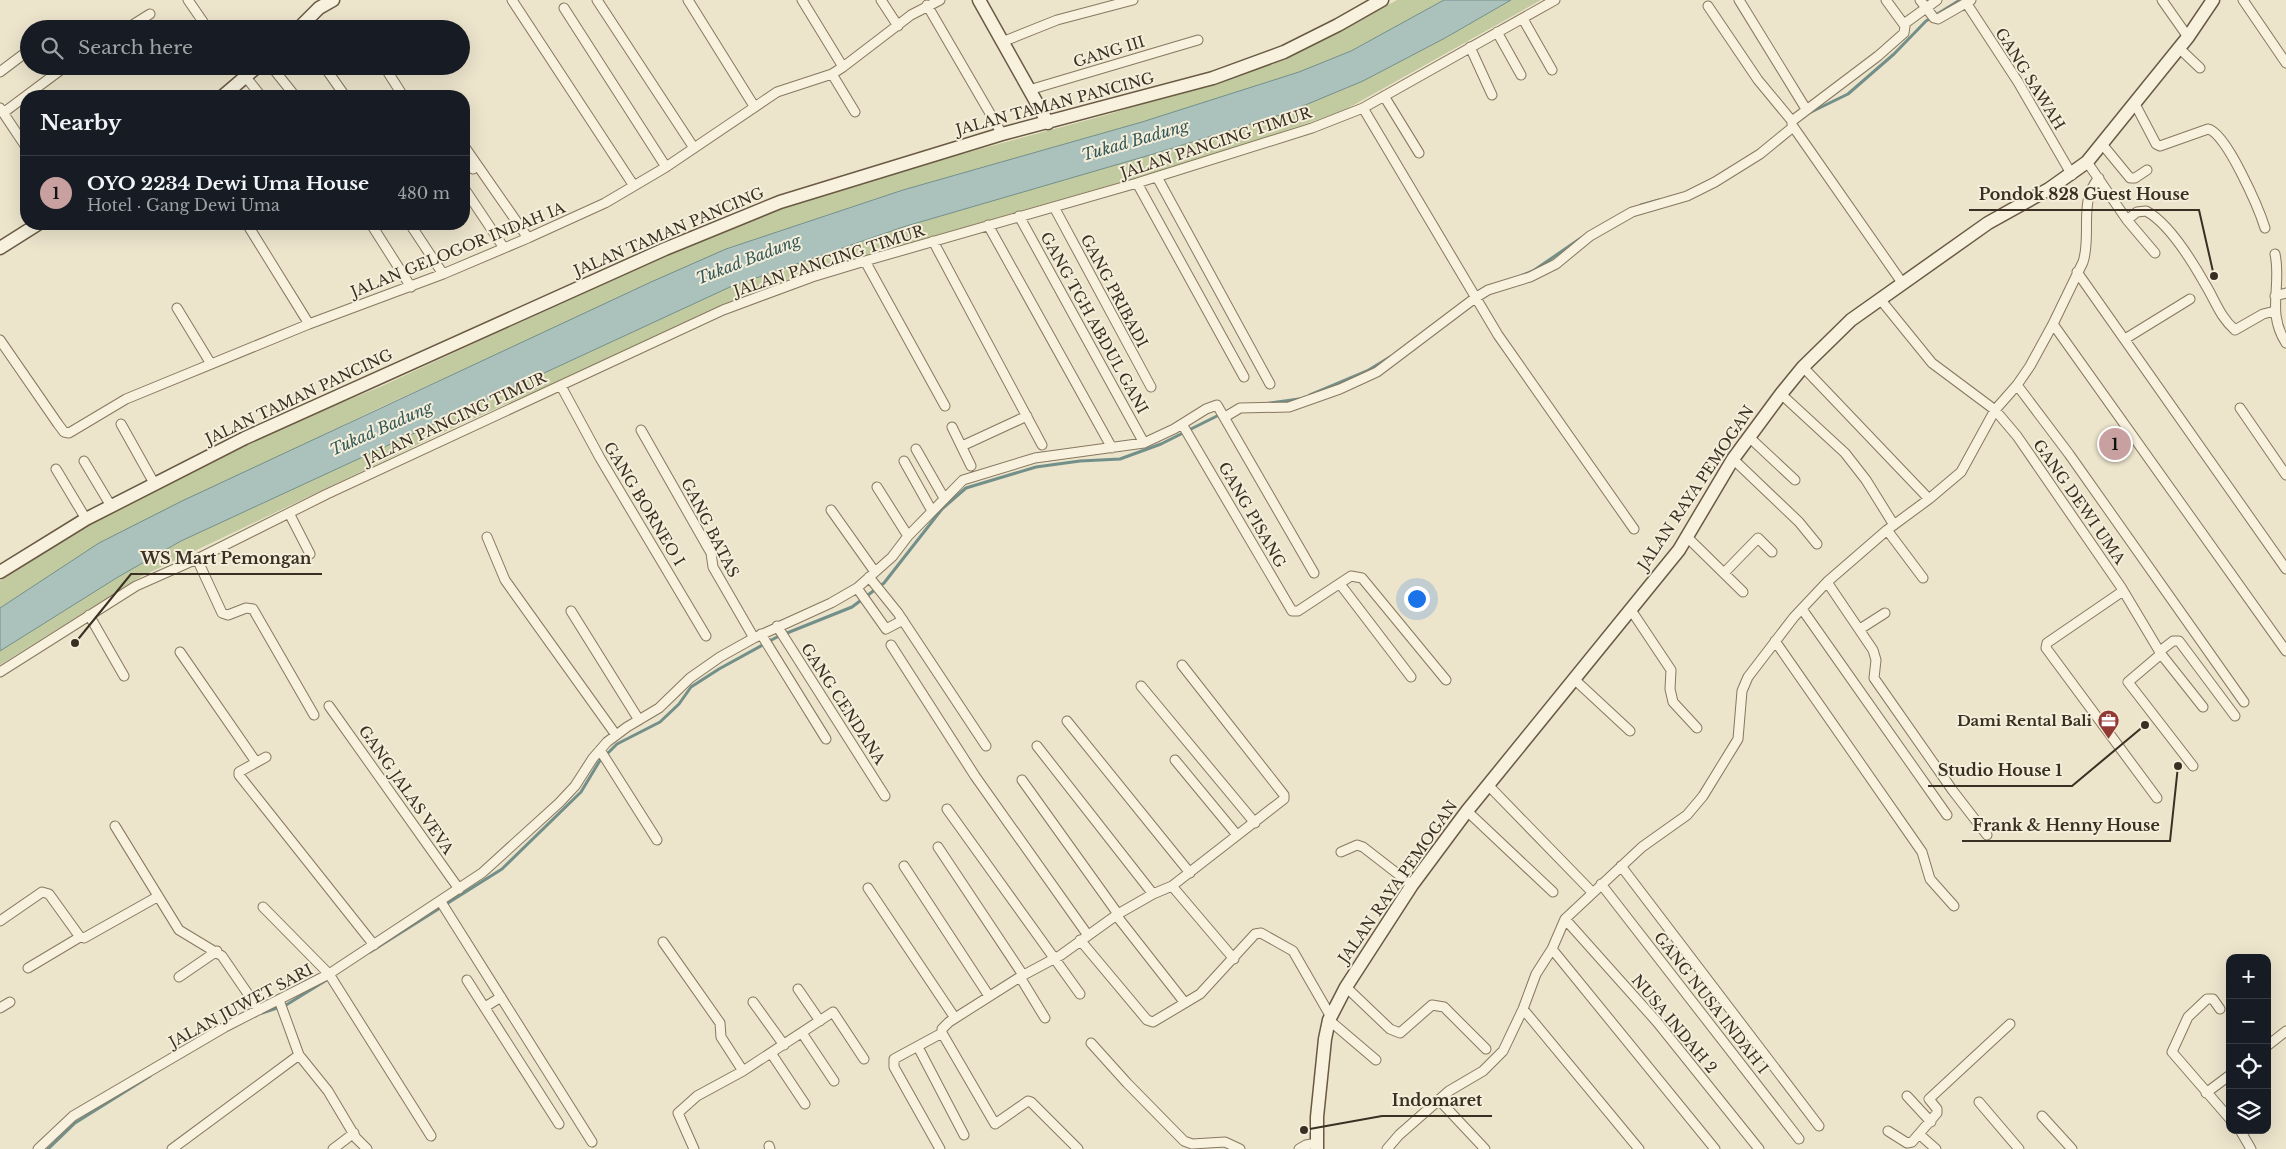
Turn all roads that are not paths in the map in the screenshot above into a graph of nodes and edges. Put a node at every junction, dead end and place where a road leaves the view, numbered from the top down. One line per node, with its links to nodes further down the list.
1 (188, 0): 27 (street)
2 (333, 0): 28 (street)
3 (512, 0): 82 (street)
4 (597, 0): 71 (street)
5 (688, 0): 61 (street)
6 (802, 0): 39 (street)
7 (881, 0): 30 (street)
8 (940, 0): 20 (street, JALAN GELOGOR INDAH IA)
9 (979, 0): 34 (street)
10 (1133, 0): 34 (street)
11 (1382, 0): 66 (street, JALAN TAMAN PANCING)
12 (1555, 0): 25 (street, JALAN PANCING TIMUR)
13 (1739, 0): 63 (street)
14 (1886, 0): 29 (street)
15 (1937, 0): 23 (street)
16 (2162, 0): 32 (street)
17 (2213, 0): 32 (street, JALAN RAYA PEMOGAN)
18 (2244, 0): 38 (street)
19 (1969, 2): 23 (street); 78 (street, GANG SAWAH)
20 (927, 5): 30 (street, JALAN GELOGOR INDAH IA); 68 (street)
21 (1708, 6): 67 (street)
22 (564, 8): 76 (street)
23 (1928, 10): 29 (street)
24 (150, 14): 26 (street)
25 (1523, 19): 31 (street, JALAN PANCING TIMUR); 41 (street)
26 (140, 20)
27 (202, 20)
28 (307, 20)
29 (1904, 24): 63 (street)
30 (898, 26): 39 (street, JALAN GELOGOR INDAH IA)
31 (1497, 32): 35 (street, JALAN PANCING TIMUR); 48 (street)
32 (2188, 36): 36 (street, JALAN RAYA PEMOGAN)
33 (1198, 40): 56 (street, GANG III)
34 (1002, 42): 56 (street)
35 (1470, 47): 57 (street); 58 (street, JALAN PANCING TIMUR)
36 (2179, 48): 40 (street); 60 (street, JALAN RAYA PEMOGAN)
37 (20, 57): 42 (street)
38 (2286, 63)
39 (843, 67): 43 (street, JALAN GELOGOR INDAH IA)
40 (2200, 68)
41 (1552, 70)
42 (0, 72)
43 (832, 74): 61 (street, JALAN GELOGOR INDAH IA); 65 (street)
44 (53, 75): 50 (street)
45 (278, 75): 53 (street)
46 (330, 75): 54 (street)
47 (390, 75): 55 (street)
48 (1520, 75)
49 (246, 77): 51 (street); 52 (street)
50 (31, 90)
51 (230, 90)
52 (256, 90)
53 (290, 90)
54 (341, 90)
55 (399, 90)
56 (1029, 90): 66 (street)
57 (1492, 95)
58 (1384, 96): 62 (street, JALAN PANCING TIMUR); 72 (street)
59 (20, 98): 64 (street)
60 (2135, 104): 70 (street, JALAN RAYA PEMOGAN); 88 (street)
61 (754, 106): 71 (street, JALAN GELOGOR INDAH IA)
62 (1364, 108): 79 (street, JALAN PANCING TIMUR); 105 (street)
63 (1806, 109): 67 (street)
64 (2, 110): 69 (street)
65 (855, 112)
66 (1048, 123): 68 (street, JALAN TAMAN PANCING)
67 (1793, 124): 102 (street); 105 (street)
68 (1002, 134): 146 (street, JALAN TAMAN PANCING)
69 (20, 138)
70 (2102, 144): 75 (street, JALAN RAYA PEMOGAN); 77 (street)
71 (694, 148): 76 (street, JALAN GELOGOR INDAH IA)
72 (1418, 153)
73 (470, 155): 93 (street)
74 (470, 164): 93 (street)
75 (2089, 164): 78 (street, JALAN RAYA PEMOGAN); 80 (street)
76 (666, 168): 82 (street, JALAN GELOGOR INDAH IA)
77 (2147, 170)
78 (2072, 174): 102 (street, JALAN RAYA PEMOGAN)
79 (1157, 177): 81 (street, JALAN PANCING TIMUR); 119 (street)
80 (2098, 177): 86 (street); 100 (street)
81 (1137, 183): 84 (street, JALAN PANCING TIMUR); 118 (street)
82 (634, 186): 93 (street, JALAN GELOGOR INDAH IA)
83 (470, 197): 96 (street)
84 (1054, 207): 85 (street, JALAN PANCING TIMUR); 122 (street, GANG PRIBADI)
85 (1019, 216): 87 (street, JALAN PANCING TIMUR); 134 (street, GANG TGH ABDUL GANI)
86 (2127, 220): 97 (street); 110 (street)
87 (988, 224): 94 (street, JALAN PANCING TIMUR); 137 (street)
88 (2265, 228)
89 (28, 230): 95 (street)
90 (251, 230): 111 (street)
91 (375, 230): 103 (street)
92 (414, 230): 101 (street)
93 (526, 239): 96 (street, JALAN GELOGOR INDAH IA)
94 (933, 241): 99 (street, JALAN PANCING TIMUR); 128 (street)
95 (0, 248)
96 (504, 248): 101 (street, JALAN GELOGOR INDAH IA)
97 (2155, 253)
98 (2275, 254): 106 (street)
99 (865, 261): 121 (street, JALAN PANCING TIMUR); 124 (street)
100 (2078, 272): 112 (street); 113 (street)
101 (443, 274): 103 (street, JALAN GELOGOR INDAH IA)
102 (1903, 284): 107 (street, JALAN RAYA PEMOGAN)
103 (411, 287): 111 (street, JALAN GELOGOR INDAH IA)
104 (2286, 293): 106 (street)
105 (1474, 294): 127 (street); 156 (street)
106 (2275, 296): 110 (street)
107 (1880, 298): 117 (street, JALAN RAYA PEMOGAN); 126 (street, GANG DEWI UMA)
108 (2190, 299): 113 (street)
109 (177, 308): 116 (street)
110 (2275, 314): 115 (street)
111 (309, 324): 116 (street, JALAN GELOGOR INDAH IA)
112 (2053, 324): 120 (street); 187 (street)
113 (2126, 339): 164 (street)
114 (0, 340): 116 (street, JALAN GELOGOR INDAH IA)
115 (2286, 344)
116 (211, 364)
117 (1803, 367): 123 (street, JALAN RAYA PEMOGAN); 149 (street)
118 (1244, 377)
119 (1270, 384)
120 (2017, 385): 126 (street); 197 (street)
121 (561, 386): 153 (street, JALAN PANCING TIMUR); 183 (street, GANG BORNEO I)
122 (1151, 387)
123 (1781, 394): 133 (street, JALAN RAYA PEMOGAN); 155 (street)
124 (945, 406)
125 (2240, 408): 144 (street)
126 (1995, 410): 149 (street); 173 (street, GANG DEWI UMA)
127 (1222, 413): 131 (street, JALAN JUWET SARI); 166 (street)
128 (1027, 416): 135 (street); 136 (street)
129 (121, 424): 146 (street)
130 (952, 427): 136 (street)
131 (1185, 429): 134 (street, JALAN JUWET SARI); 171 (street, GANG PISANG)
132 (641, 430): 184 (street, GANG BATAS)
133 (1749, 437): 139 (street, JALAN RAYA PEMOGAN); 145 (street)
134 (1144, 443): 137 (street, JALAN JUWET SARI)
135 (1042, 445)
136 (962, 446): 142 (street)
137 (1112, 448): 148 (street, JALAN JUWET SARI)
138 (916, 449): 148 (street)
139 (1733, 459): 158 (street, JALAN RAYA PEMOGAN); 160 (street)
140 (904, 460): 152 (street)
141 (84, 461): 150 (street)
142 (972, 466)
143 (56, 469): 154 (street)
144 (2286, 476)
145 (1795, 480)
146 (154, 483): 150 (street, JALAN TAMAN PANCING)
147 (876, 487): 157 (street)
148 (944, 498): 152 (street, JALAN JUWET SARI)
149 (1928, 498): 155 (street)
150 (111, 506): 154 (street, JALAN TAMAN PANCING)
151 (831, 510): 168 (street)
152 (932, 511): 157 (street, JALAN JUWET SARI)
153 (289, 513): 162 (street); 163 (street, JALAN PANCING TIMUR)
154 (86, 519): 165 (street, JALAN TAMAN PANCING)
155 (1890, 523): 169 (street); 170 (street)
156 (1634, 529)
157 (908, 536): 168 (street, JALAN JUWET SARI)
158 (1687, 536): 167 (street); 176 (street, JALAN RAYA PEMOGAN)
159 (487, 537): 206 (street)
160 (1817, 544)
161 (1772, 552): 167 (street)
162 (310, 554)
163 (197, 559): 179 (street, JALAN PANCING TIMUR); 200 (street)
164 (2286, 569)
165 (0, 572)
166 (1314, 573)
167 (1724, 573): 174 (street)
168 (872, 577): 172 (street, JALAN JUWET SARI); 180 (street)
169 (1923, 578)
170 (1827, 582): 175 (street); 182 (street)
171 (1340, 584): 193 (street); 195 (street)
172 (859, 589): 180 (street); 181 (street, JALAN JUWET SARI)
173 (2123, 591): 189 (street, GANG DEWI UMA); 218 (street)
174 (1743, 592)
175 (1802, 608): 185 (street); 221 (street)
176 (1631, 610): 194 (street, JALAN RAYA PEMOGAN); 204 (street)
177 (571, 611): 202 (street)
178 (1885, 613): 182 (street)
179 (89, 615): 191 (street, JALAN PANCING TIMUR); 192 (street)
180 (902, 620): 208 (street)
181 (779, 628): 184 (street, JALAN JUWET SARI); 217 (street, GANG CENDANA)
182 (1860, 630): 225 (street)
183 (706, 636)
184 (762, 639): 202 (street, JALAN JUWET SARI); 207 (street, GANG BATAS)
185 (1775, 641): 230 (street); 242 (street)
186 (891, 645): 248 (street)
187 (2286, 651)
188 (180, 652): 213 (street)
189 (2160, 652): 199 (street, GANG DEWI UMA); 201 (street); 214 (street)
190 (1182, 665): 222 (street)
191 (0, 672)
192 (124, 676)
193 (1411, 677)
194 (1574, 679): 205 (street); 216 (street, JALAN RAYA PEMOGAN)
195 (1446, 680)
196 (1141, 686): 222 (street)
197 (2244, 702)
198 (329, 706): 237 (street, GANG JALAS VEVA)
199 (2203, 707)
200 (314, 715)
201 (2234, 716)
202 (638, 720): 206 (street, JALAN JUWET SARI)
203 (1067, 721): 231 (street)
204 (1697, 728)
205 (1630, 731)
206 (616, 735): 210 (street, JALAN JUWET SARI)
207 (826, 739)
208 (986, 746)
209 (1037, 746): 239 (street)
210 (602, 754): 226 (street); 237 (street, JALAN JUWET SARI)
211 (266, 757): 213 (street)
212 (1175, 760): 224 (street)
213 (256, 762): 250 (street)
214 (2193, 766)
215 (1022, 780): 244 (street)
216 (1488, 785): 220 (street, JALAN RAYA PEMOGAN); 236 (street)
217 (885, 796)
218 (2157, 798)
219 (948, 809): 253 (street)
220 (1467, 810): 233 (street, JALAN RAYA PEMOGAN); 238 (street)
221 (1947, 815)
222 (1255, 824): 224 (street)
223 (115, 826): 240 (street)
224 (1237, 835): 231 (street)
225 (1987, 835)
226 (657, 840)
227 (938, 846): 256 (street)
228 (1341, 852): 233 (street)
229 (904, 866): 263 (street)
230 (1621, 866): 232 (street); 303 (street)
231 (1190, 873): 234 (street)
232 (1601, 884): 236 (street); 310 (street, GANG NUSA INDAH I)
233 (1412, 885): 260 (street, JALAN RAYA PEMOGAN)
234 (1172, 886): 239 (street); 254 (street)
235 (868, 888): 274 (street)
236 (1589, 888): 245 (street)
237 (459, 890): 241 (street, JALAN JUWET SARI)
238 (1553, 892)
239 (1153, 894): 244 (street)
240 (158, 897): 247 (street); 252 (street)
241 (442, 904): 250 (street, JALAN JUWET SARI); 264 (street)
242 (1954, 906)
243 (263, 907): 258 (street)
244 (1117, 915): 248 (street); 267 (street)
245 (1565, 918): 251 (street); 326 (street, NUSA INDAH 2)
246 (0, 921): 247 (street)
247 (80, 937): 255 (street)
248 (1084, 937): 253 (street); 267 (street)
249 (663, 942): 291 (street)
250 (374, 945): 258 (street, JALAN JUWET SARI)
251 (1552, 949): 271 (street); 325 (street)
252 (217, 951): 257 (street); 273 (street)
253 (1055, 958): 256 (street); 262 (street)
254 (1234, 959): 267 (street); 276 (street)
255 (28, 968)
256 (1022, 976): 263 (street); 275 (street)
257 (180, 977)
258 (331, 977): 268 (street, JALAN JUWET SARI); 309 (street)
259 (467, 980): 269 (street)
260 (1346, 987): 276 (street, JALAN RAYA PEMOGAN); 286 (street)
261 (798, 989): 277 (street)
262 (1080, 994)
263 (989, 996): 274 (street)
264 (501, 997): 269 (street); 311 (street)
265 (10, 1002): 270 (street)
266 (753, 1002): 284 (street)
267 (1185, 1003)
268 (281, 1006): 273 (street, JALAN JUWET SARI); 288 (street)
269 (485, 1007): 302 (street)
270 (0, 1008)
271 (1523, 1009): 296 (street); 324 (street)
272 (2220, 1009): 294 (street)
273 (260, 1010): 313 (street, JALAN JUWET SARI)
274 (955, 1018): 281 (street)
275 (1045, 1018)
276 (1330, 1018): 290 (street); 312 (street, JALAN RAYA PEMOGAN)
277 (820, 1021): 280 (street); 289 (street)
278 (2010, 1024): 301 (street)
279 (2286, 1031): 283 (street)
280 (802, 1033): 284 (street); 293 (street)
281 (942, 1033): 285 (street); 319 (street)
282 (1091, 1043): 320 (street)
283 (2270, 1044)
284 (784, 1045): 287 (street)
285 (918, 1047): 308 (street); 318 (street)
286 (1486, 1049)
287 (771, 1053): 291 (street); 298 (street)
288 (299, 1055): 305 (street); 314 (street)
289 (864, 1059)
290 (1376, 1060)
291 (744, 1071): 317 (street)
292 (2226, 1078): 294 (street)
293 (834, 1081)
294 (2206, 1093): 299 (street)
295 (1907, 1096): 301 (street)
296 (1439, 1100): 322 (street); 323 (street)
297 (1979, 1102): 328 (street)
298 (805, 1104)
299 (2226, 1115)
300 (2042, 1116): 329 (street)
301 (1931, 1122): 306 (street)
302 (559, 1124)
303 (1819, 1126)
304 (1888, 1131): 306 (street)
305 (354, 1133): 315 (street); 316 (street)
306 (1920, 1134): 327 (street)
307 (2242, 1134): 330 (street)
308 (964, 1135)
309 (430, 1136)
310 (1799, 1139)
311 (592, 1142)
312 (1317, 1146): 321 (street)
313 (38, 1149)
314 (172, 1149)
315 (332, 1149)
316 (367, 1149)
317 (694, 1149)
318 (940, 1149)
319 (1078, 1149)
320 (1240, 1149)
321 (1298, 1149)
322 (1387, 1149)
323 (1485, 1149)
324 (1640, 1149)
325 (1715, 1149)
326 (1759, 1149)
327 (1936, 1149)
328 (2019, 1149)
329 (2072, 1149)
330 (2250, 1149)

